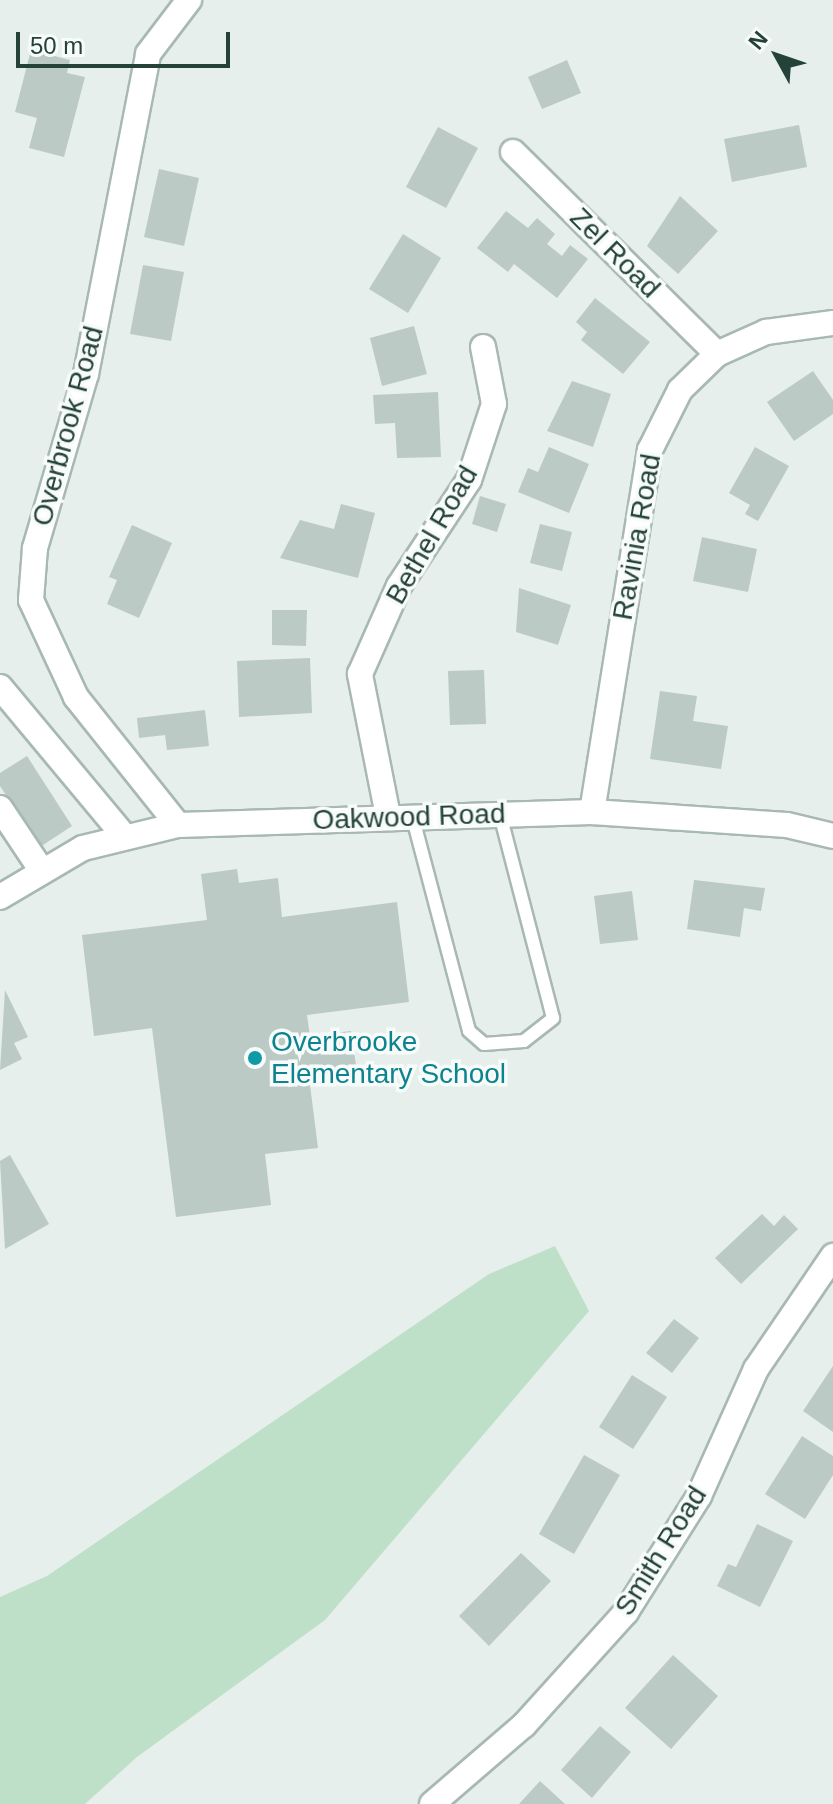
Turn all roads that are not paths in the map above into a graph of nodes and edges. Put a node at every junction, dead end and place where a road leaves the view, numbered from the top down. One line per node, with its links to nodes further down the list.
1 (189, 0): 11 (street, Overbrook Road)
2 (513, 152): 5 (street, Zel Road)
3 (833, 323): 5 (street, Ravinia Road)
4 (483, 347): 10 (street, Bethel Road)
5 (717, 354): 8 (street, Ravinia Road)
6 (0, 687): 12 (street)
7 (0, 808): 14 (street)
8 (592, 812): 9 (street, Oakwood Road); 13 (street, Oakwood Road)
9 (500, 814): 10 (street, Oakwood Road); 10 (lane)
10 (400, 816): 11 (street, Oakwood Road)
11 (178, 825): 12 (street, Oakwood Road)
12 (124, 836): 14 (street, Oakwood Road)
13 (833, 836)
14 (42, 871): 15 (street, Oakwood Road)
15 (0, 897)
16 (833, 1256): 17 (street, Smith Road)
17 (432, 1804)

